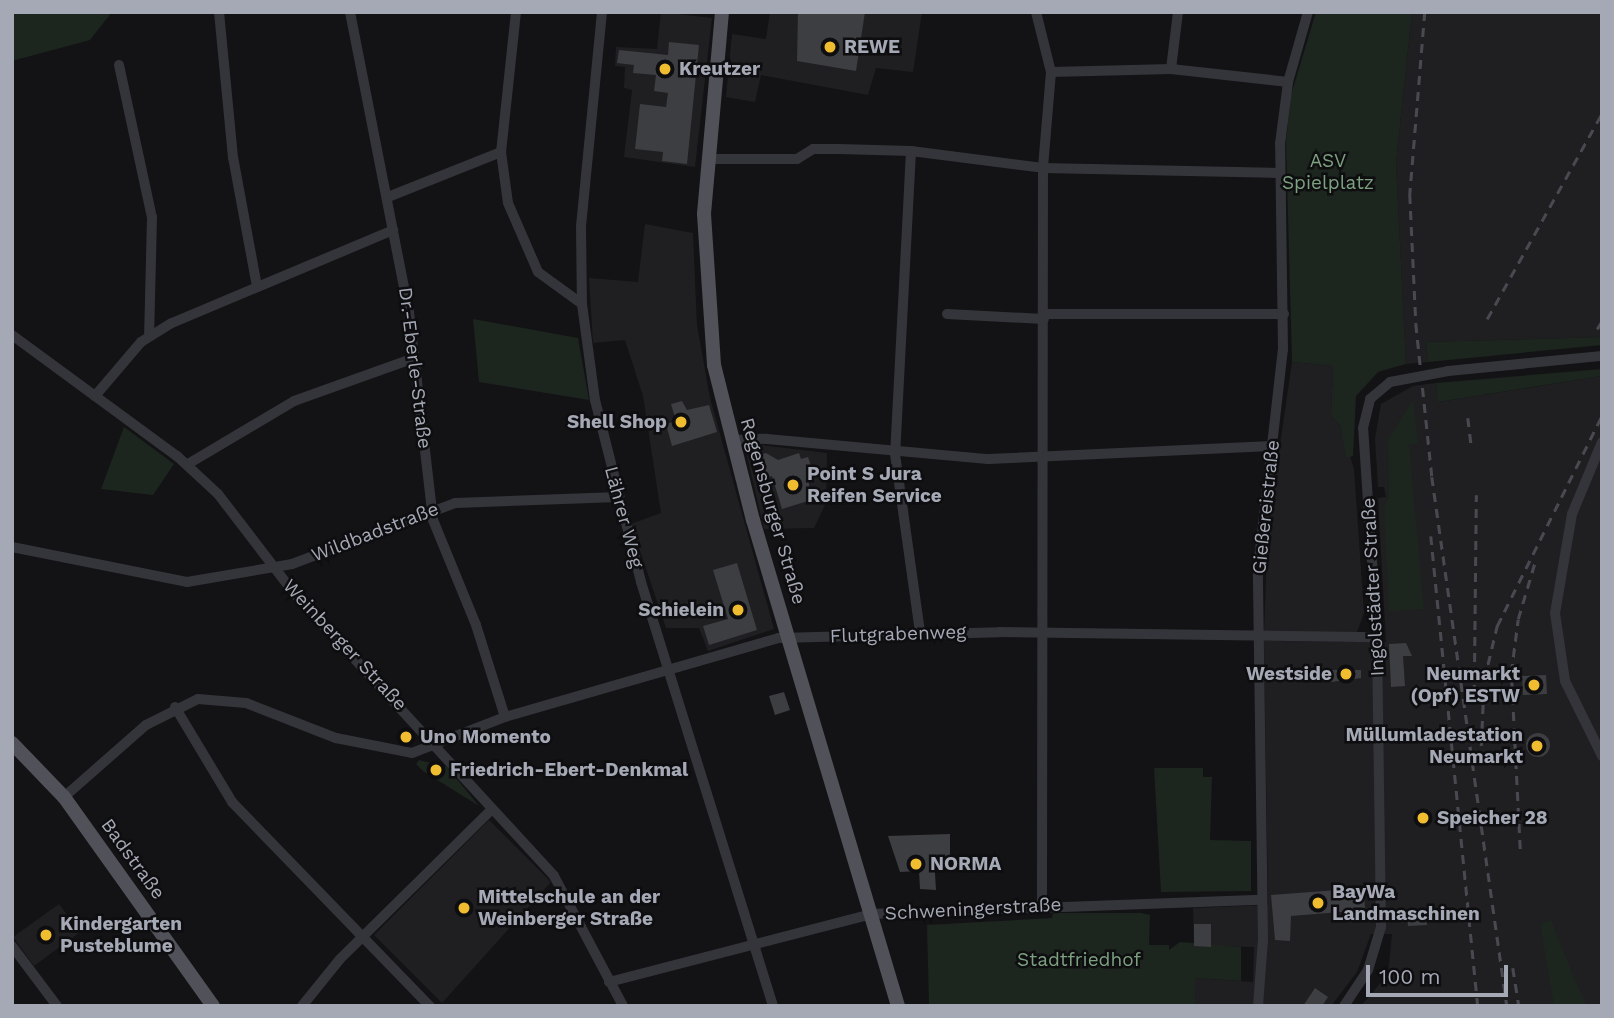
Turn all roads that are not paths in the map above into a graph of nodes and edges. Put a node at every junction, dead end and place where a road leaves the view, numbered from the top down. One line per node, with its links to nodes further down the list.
1 (219, 12): 20 (street)
2 (349, 12): 18 (street, Dr.-Eberle-Straße)
3 (516, 12): 14 (street)
4 (603, 12): 21 (street, Lährer Weg)
5 (722, 12): 15 (main road, Regensburger Straße)
6 (1036, 12): 11 (street)
7 (1178, 12): 10 (street)
8 (1307, 12): 12 (street, Gießereistraße)
9 (119, 65): 26 (street)
10 (1171, 69): 11 (street); 12 (street)
11 (1051, 72): 16 (street)
12 (1288, 82): 17 (street, Gießereistraße)
13 (911, 151): 15 (street); 16 (street); 33 (street)
14 (501, 152): 18 (street); 21 (street)
15 (707, 159): 30 (main road, Regensburger Straße)
16 (1044, 168): 17 (street); 24 (street)
17 (1278, 173): 23 (street, Gießereistraße)
18 (388, 197): 19 (street, Dr.-Eberle-Straße)
19 (393, 230): 20 (street); 28 (street, Dr.-Eberle-Straße)
20 (257, 286): 26 (street)
21 (582, 304): 36 (street, Lährer Weg)
22 (947, 314): 24 (street)
23 (1284, 314): 24 (street); 32 (street, Gießereistraße)
24 (1044, 316): 34 (street)
25 (12, 335): 29 (street, Weinberger Straße)
26 (149, 336): 29 (street)
27 (1602, 356): 44 (street, Ingolstädter Straße, bridge)
28 (414, 358): 35 (street); 37 (street, Dr.-Eberle-Straße)
29 (95, 396): 35 (street, Weinberger Straße)
30 (731, 440): 33 (street); 43 (main road, Regensburger Straße)
31 (1602, 442): 50 (street)
32 (1272, 446): 34 (street); 42 (street, Gießereistraße)
33 (895, 454): 34 (street); 40 (street)
34 (1043, 459): 41 (street)
35 (188, 464): 39 (street, Weinberger Straße)
36 (618, 497): 37 (street, Wildbadstraße); 45 (street, Lährer Weg)
37 (432, 510): 39 (street, Wildbadstraße); 47 (street, Dr.-Eberle-Straße)
38 (12, 547): 39 (street, Wildbadstraße)
39 (274, 569): 49 (street, Weinberger Straße)
40 (919, 633): 41 (street, Flutgrabenweg); 43 (street, Flutgrabenweg)
41 (1043, 634): 42 (street, Flutgrabenweg); 54 (street)
42 (1257, 636): 44 (street, Flutgrabenweg); 53 (street, Gießereistraße)
43 (789, 637): 45 (street, Flutgrabenweg); 55 (main road, Regensburger Straße)
44 (1377, 637): 68 (street, Ingolstädter Straße)
45 (667, 668): 47 (street, Flutgrabenweg); 57 (street, Lährer Weg)
46 (175, 707): 49 (street, Flutgrabenweg); 51 (street); 56 (street)
47 (505, 717): 49 (street, Flutgrabenweg)
48 (12, 743): 51 (main road, Badstraße)
49 (436, 747): 52 (street, Weinberger Straße)
50 (1602, 756)
51 (64, 797): 61 (main road, Badstraße)
52 (489, 811): 56 (street); 59 (street, Weinberger Straße)
53 (1261, 900): 54 (street, Schweningerstraße); 67 (street, Gießereistraße)
54 (1042, 905): 55 (street, Schweningerstraße)
55 (871, 914): 57 (street, Schweningerstraße); 66 (main road, Regensburger Straße)
56 (363, 935): 62 (street); 63 (street)
57 (755, 943): 59 (street, Schweningerstraße); 65 (street, Lährer Weg)
58 (12, 946): 60 (street)
59 (609, 982): 64 (street, Weinberger Straße)
60 (58, 1006)
61 (213, 1006)
62 (302, 1006)
63 (430, 1006)
64 (623, 1006)
65 (773, 1006)
66 (898, 1006)
67 (1258, 1006)
68 (1343, 1006)

